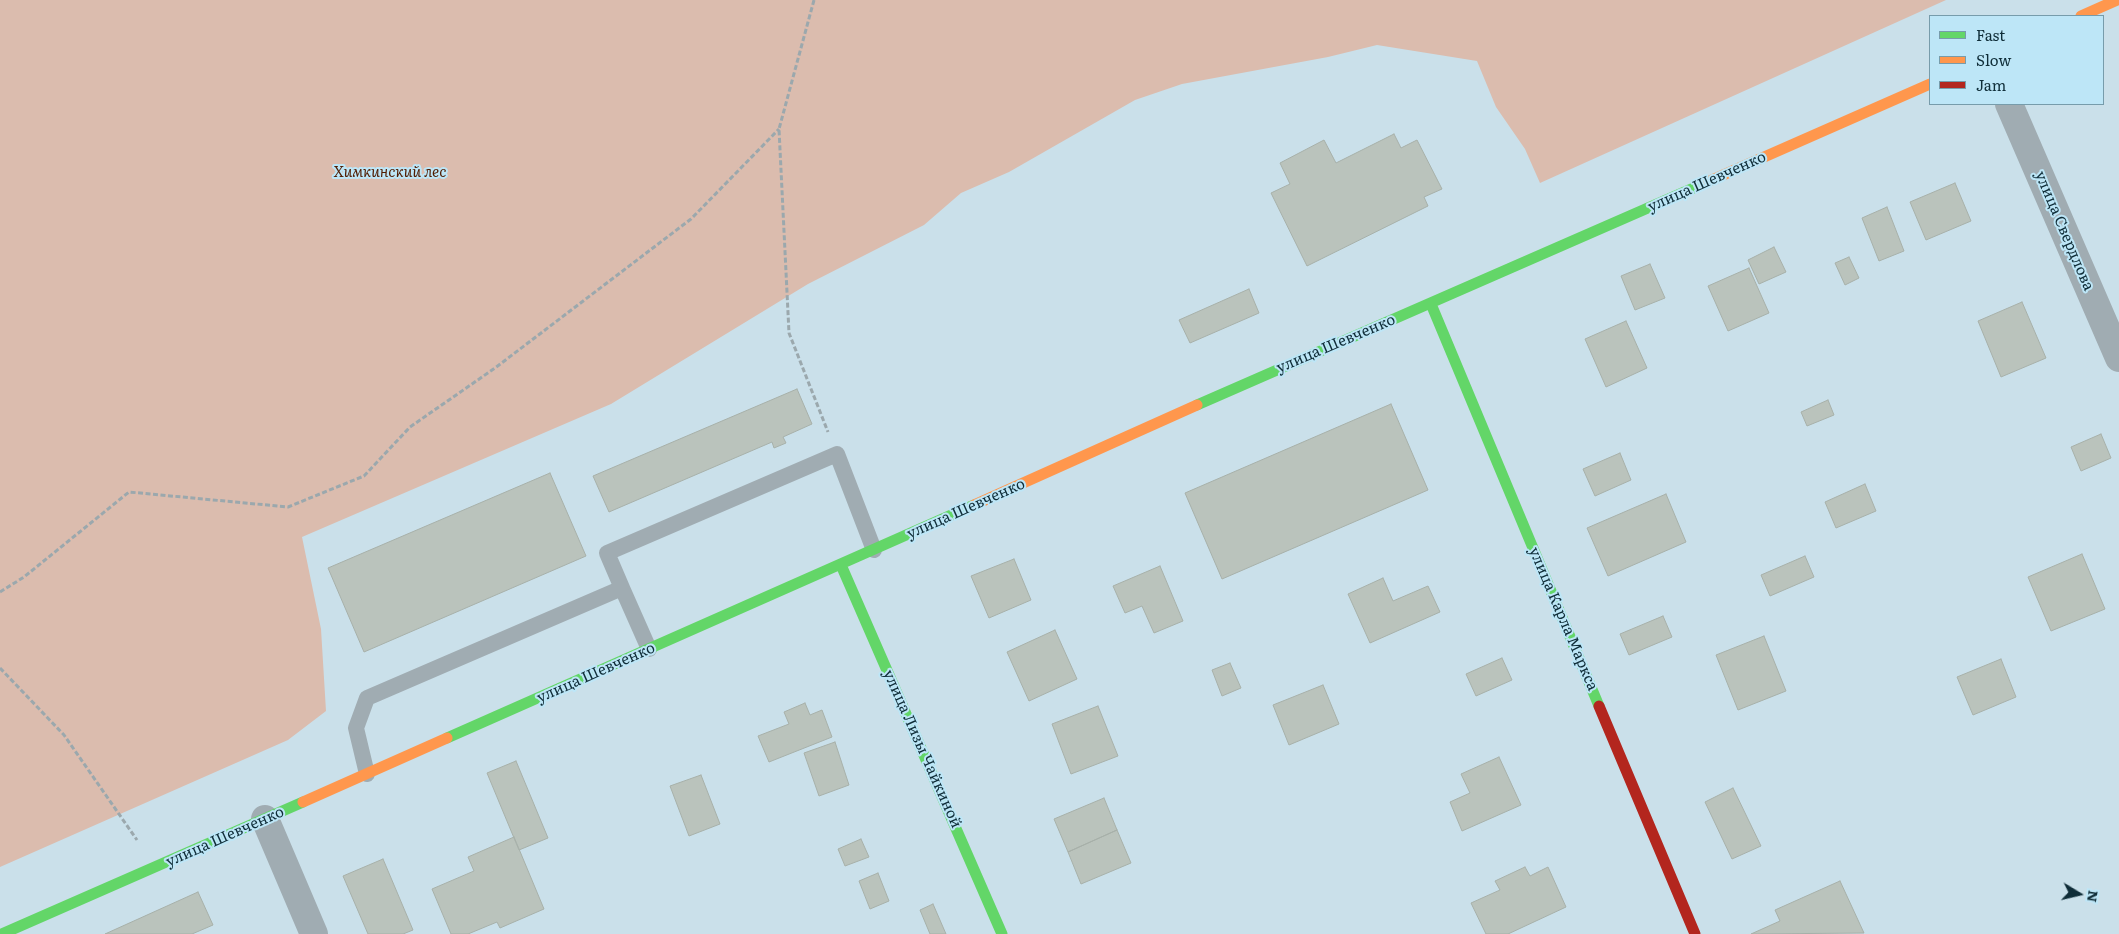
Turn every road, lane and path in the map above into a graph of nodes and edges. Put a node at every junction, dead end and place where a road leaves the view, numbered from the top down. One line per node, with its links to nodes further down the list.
1 (814, 0): 6 (path)
2 (2117, 0): 3 (main road)
3 (2083, 15)
4 (1929, 84): 7 (main road, улица Шевченко)
5 (2009, 105): 8 (street, улица Свердлова)
6 (779, 129): 9 (path); 13 (path)
7 (1431, 304): 10 (main road, улица Шевченко); 22 (main road, улица Карла Маркса)
8 (2119, 358)
9 (837, 454): 10 (lane); 12 (lane)
10 (874, 550): 11 (main road, улица Шевченко)
11 (841, 565): 14 (main road, улица Шевченко); 21 (main road, улица Лизы Чайкиной)
12 (622, 588): 14 (lane); 16 (lane)
13 (0, 592)
14 (649, 650): 16 (main road, улица Шевченко)
15 (0, 668): 18 (path)
16 (367, 774): 17 (main road, улица Шевченко)
17 (266, 819): 18 (main road, улица Шевченко); 20 (street)
18 (157, 867): 19 (main road, улица Шевченко)
19 (2, 934)
20 (314, 934)
21 (1002, 934)
22 (1695, 934)

